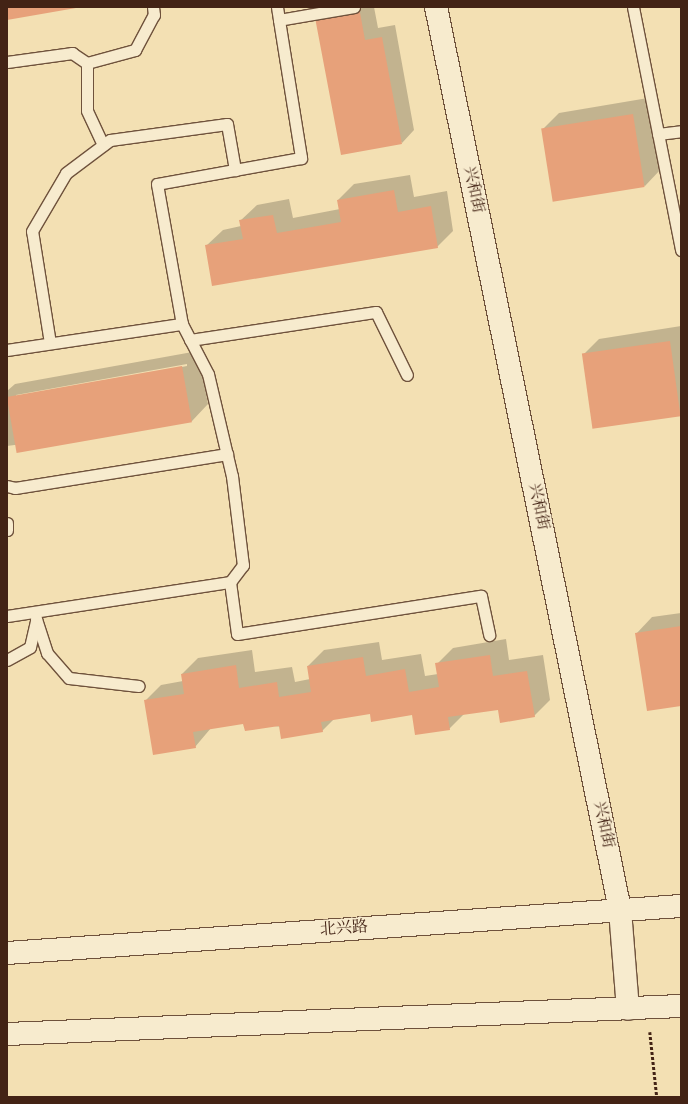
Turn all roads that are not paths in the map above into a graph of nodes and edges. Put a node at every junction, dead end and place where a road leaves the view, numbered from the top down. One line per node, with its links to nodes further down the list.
1 (153, 7): 8 (lane)
2 (277, 7): 6 (lane)
3 (354, 7): 6 (lane)
4 (436, 7): 29 (main road, 兴和街)
5 (633, 7): 10 (lane)
6 (279, 20): 12 (lane)
7 (7, 62): 8 (lane)
8 (87, 63): 11 (lane)
9 (681, 131): 10 (lane)
10 (658, 134): 13 (lane)
11 (103, 145): 12 (lane); 16 (lane)
12 (235, 170): 14 (lane)
13 (681, 250)
14 (182, 324): 15 (lane); 16 (lane)
15 (190, 340): 18 (lane); 19 (lane)
16 (50, 343): 17 (lane)
17 (7, 350)
18 (407, 375)
19 (227, 454): 20 (lane); 23 (lane)
20 (7, 486)
21 (7, 523): 22 (lane)
22 (7, 530)
23 (230, 582): 24 (lane); 25 (lane)
24 (7, 616)
25 (488, 635)
26 (7, 660): 27 (lane)
27 (139, 686)
28 (681, 906): 29 (main road, 北兴路)
29 (620, 910): 30 (main road, 北兴路); 32 (main road, 兴和街)
30 (7, 953)
31 (681, 1006): 32 (main road)
32 (637, 1009): 33 (main road)
33 (7, 1034)

